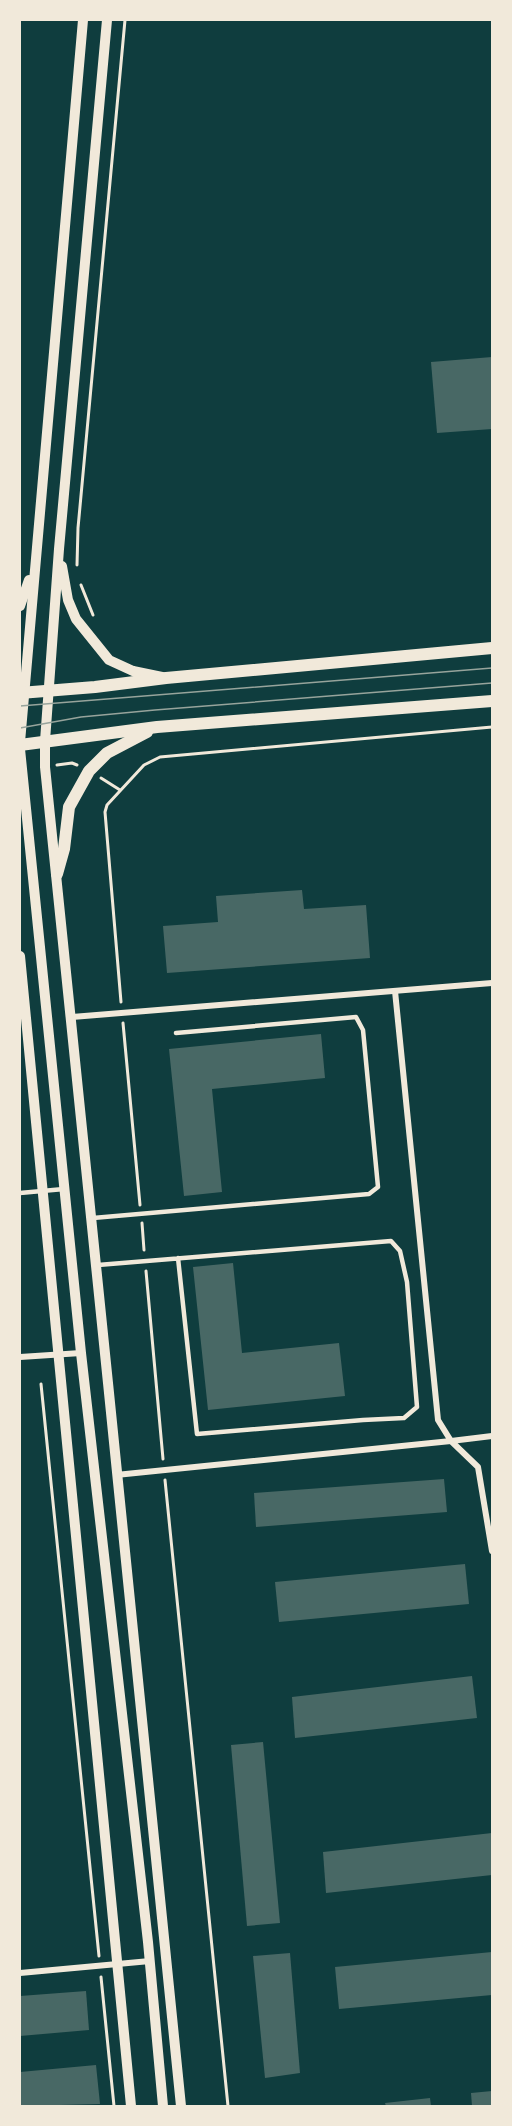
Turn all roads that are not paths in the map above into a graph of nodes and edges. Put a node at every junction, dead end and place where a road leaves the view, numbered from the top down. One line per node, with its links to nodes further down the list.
1 (82, 20): 3 (street)
2 (107, 20): 4 (street)
3 (36, 547): 5 (street); 9 (street)
4 (59, 549): 7 (street); 8 (street)
5 (20, 606)
6 (492, 648): 7 (main road)
7 (166, 678): 8 (main road)
8 (49, 691): 9 (main road); 12 (street)
9 (22, 692): 13 (street)
10 (492, 701): 11 (main road)
11 (157, 727): 12 (main road); 16 (main road)
12 (45, 741): 13 (main road); 16 (street)
13 (20, 743)
14 (20, 749): 17 (street)
15 (20, 841): 17 (street)
16 (57, 874): 21 (street)
17 (36, 898): 24 (street)
18 (20, 956): 22 (street)
19 (492, 983): 20 (street)
20 (395, 991): 21 (street); 34 (street)
21 (72, 1017): 27 (street)
22 (22, 1021): 25 (street)
23 (177, 1033): 27 (lane)
24 (64, 1189): 25 (lane); 30 (street)
25 (42, 1191): 26 (lane); 31 (street)
26 (20, 1193)
27 (90, 1218): 29 (street)
28 (178, 1258): 28 (lane); 29 (lane)
29 (95, 1265): 35 (street)
30 (81, 1353): 31 (street); 37 (street)
31 (59, 1354): 32 (street); 38 (street)
32 (20, 1357)
33 (492, 1436): 34 (street)
34 (452, 1441): 35 (street); 36 (street)
35 (116, 1475): 42 (street)
36 (492, 1551)
37 (150, 1961): 38 (street); 41 (street)
38 (118, 1964): 39 (street); 40 (street)
39 (20, 1973)
40 (131, 2106)
41 (163, 2106)
42 (181, 2106)

